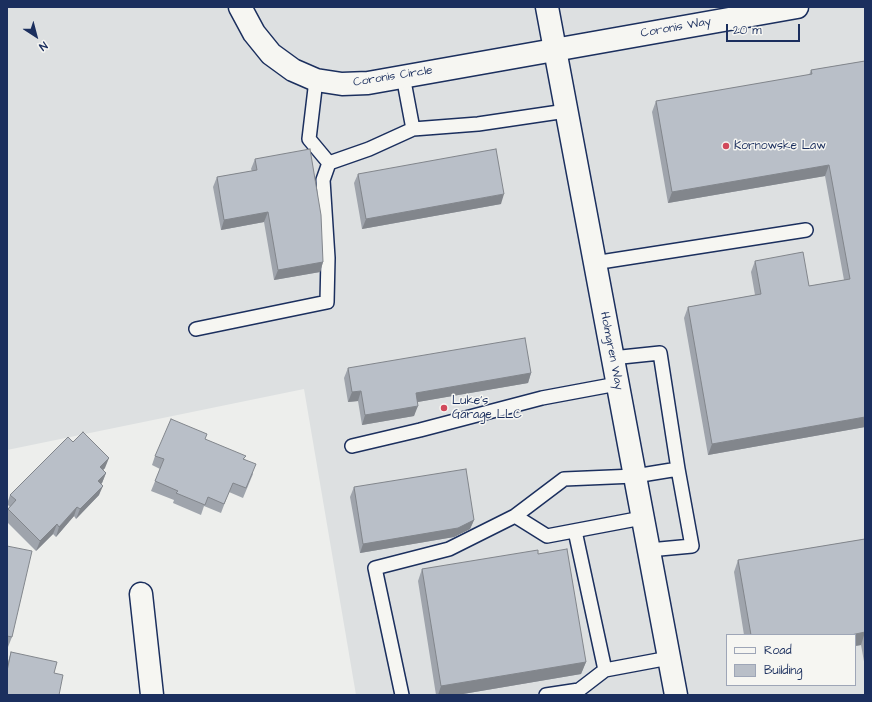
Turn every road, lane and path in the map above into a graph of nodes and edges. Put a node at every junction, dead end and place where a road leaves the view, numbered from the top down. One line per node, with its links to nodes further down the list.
1 (240, 7): 6 (street, Coronis Circle)
2 (547, 7): 4 (street, Holmgren Way)
3 (797, 7): 4 (street, Coronis Way)
4 (554, 50): 5 (street, Coronis Circle); 7 (street, Holmgren Way)
5 (403, 76): 6 (street, Coronis Circle); 8 (lane)
6 (316, 80): 9 (lane)
7 (566, 111): 8 (lane); 11 (street, Holmgren Way)
8 (413, 129): 9 (lane)
9 (329, 163): 12 (lane)
10 (806, 230): 11 (lane)
11 (594, 263): 13 (street, Holmgren Way)
12 (196, 329)
13 (612, 358): 14 (street, Holmgren Way); 16 (lane)
14 (617, 384): 15 (lane); 17 (street, Holmgren Way)
15 (352, 446)
16 (678, 469): 17 (lane); 21 (lane)
17 (635, 476): 18 (lane); 19 (street, Holmgren Way)
18 (516, 516): 20 (lane); 26 (lane)
19 (642, 518): 20 (lane); 21 (street, Holmgren Way)
20 (575, 530): 24 (lane)
21 (649, 550): 23 (street, Holmgren Way)
22 (141, 594): 25 (street)
23 (669, 658): 24 (lane); 28 (street, Holmgren Way)
24 (605, 670): 27 (lane)
25 (152, 695)
26 (402, 695)
27 (546, 695)
28 (676, 695)

